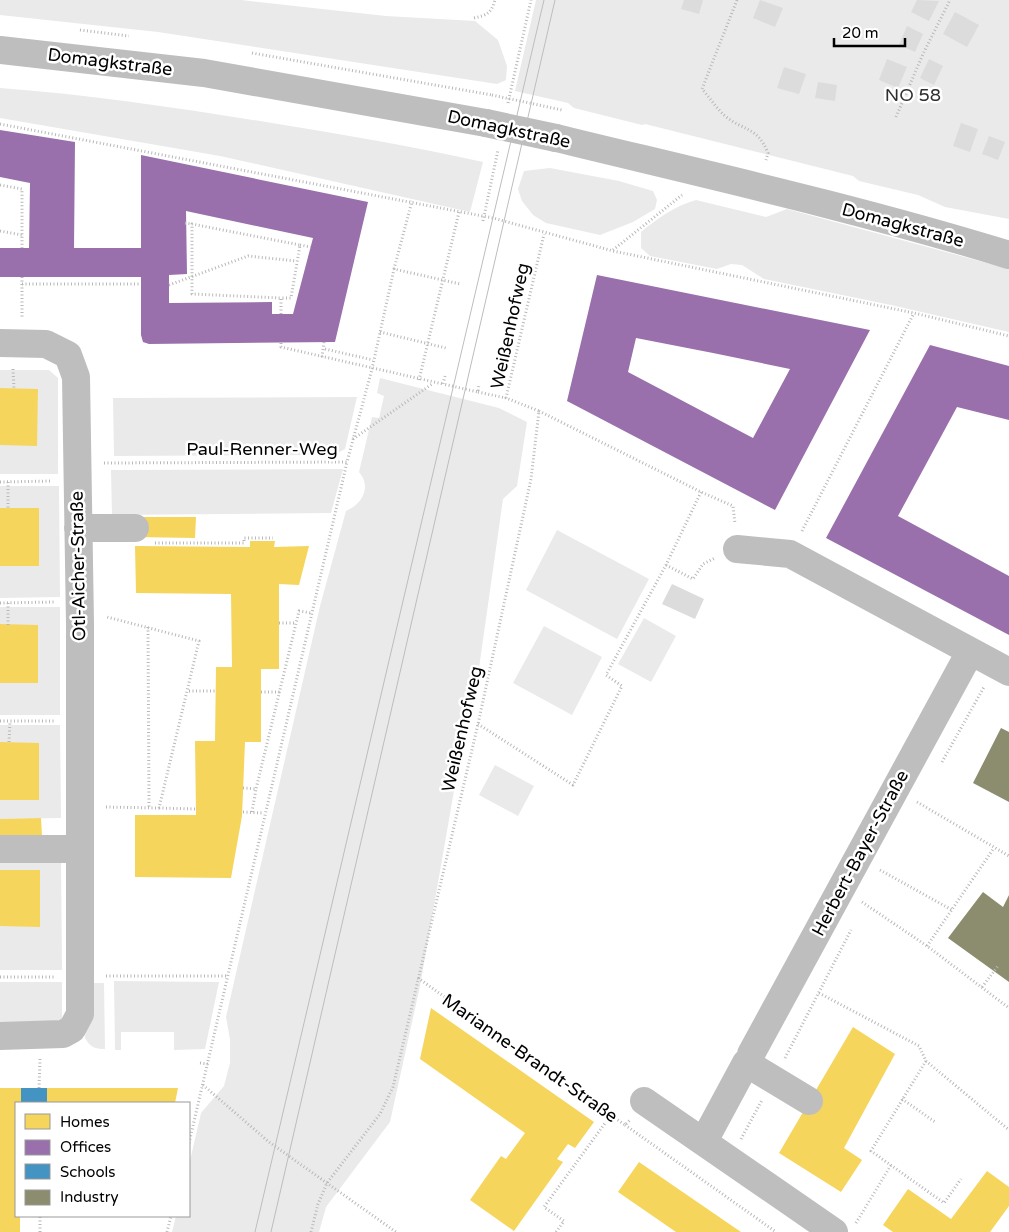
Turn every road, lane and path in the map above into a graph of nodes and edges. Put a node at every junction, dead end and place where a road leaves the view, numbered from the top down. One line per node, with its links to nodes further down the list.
1 (495, 0): 4 (path)
2 (737, 0): 10 (path)
3 (950, 0): 8 (path)
4 (474, 18)
5 (0, 50): 24 (street, Domagkstraße, bridge)
6 (492, 95): 7 (path, bridge)
7 (562, 110)
8 (896, 117)
9 (0, 124): 13 (path)
10 (766, 160)
11 (0, 185): 19 (path)
12 (675, 200): 23 (path)
13 (412, 201): 14 (path); 26 (path, Paul-Renner-Weg)
14 (459, 212): 18 (path); 31 (path)
15 (185, 222): 16 (path)
16 (192, 224): 20 (path); 28 (path)
17 (0, 231): 19 (path)
18 (544, 234): 23 (path); 29 (path, Weißenhofweg)
19 (22, 235): 22 (path)
20 (300, 245): 21 (path); 25 (path)
21 (311, 247)
22 (22, 248)
23 (613, 251): 37 (path)
24 (1009, 255)
25 (296, 260): 28 (path); 36 (path)
26 (394, 269): 31 (path); 39 (path, Paul-Renner-Weg)
27 (22, 277): 32 (path)
28 (192, 277): 35 (path); 36 (path)
29 (534, 278): 30 (path); 57 (path, Weißenhofweg)
30 (539, 279)
31 (443, 281): 34 (path); 43 (path)
32 (22, 284): 33 (path); 46 (path)
33 (141, 284)
34 (460, 284)
35 (169, 285)
36 (281, 298): 38 (path)
37 (914, 313): 40 (path); 70 (path)
38 (281, 314)
39 (380, 332): 43 (path); 48 (path, Paul-Renner-Weg)
40 (1009, 336)
41 (324, 342): 45 (path)
42 (281, 343): 47 (path)
43 (428, 343): 44 (path); 51 (path)
44 (446, 348)
45 (324, 349): 47 (path); 48 (path)
46 (12, 350): 55 (path); 61 (street, Otl-Aicher-Straße)
47 (322, 357): 49 (path)
48 (373, 360): 49 (path, Paul-Renner-Weg)
49 (372, 369): 51 (path); 59 (path, Paul-Renner-Weg)
50 (445, 376): 53 (path)
51 (420, 380): 52 (path)
52 (433, 383): 53 (path); 59 (path)
53 (443, 384): 56 (path)
54 (479, 384): 56 (path)
55 (14, 388)
56 (478, 392): 57 (path)
57 (506, 398): 58 (path, Weißenhofweg)
58 (539, 410): 64 (path); 90 (path, Weißenhofweg)
59 (352, 439): 60 (path, Paul-Renner-Weg)
60 (347, 462): 61 (path, Paul-Renner-Weg); 75 (path)
61 (70, 478): 63 (path); 66 (street, Otl-Aicher-Straße)
62 (0, 482): 63 (path)
63 (8, 482): 65 (path)
64 (701, 492): 69 (path); 71 (path)
65 (8, 508)
66 (78, 528): 67 (street); 98 (street, Otl-Aicher-Straße)
67 (140, 536): 68 (path)
68 (273, 538)
69 (737, 549): 70 (street); 71 (path)
70 (790, 554): 81 (street)
71 (666, 565): 90 (path)
72 (64, 602): 74 (path)
73 (0, 603): 74 (path)
74 (8, 603): 79 (path)
75 (311, 613): 78 (path); 105 (path)
76 (107, 617): 80 (path)
77 (279, 623): 78 (path)
78 (296, 623): 86 (path)
79 (8, 624)
80 (148, 627): 83 (path); 99 (path)
81 (970, 652): 82 (street); 94 (street, Herbert-Bayer-Straße)
82 (1003, 669): 92 (path)
83 (189, 691): 84 (path); 100 (path)
84 (215, 691)
85 (261, 692): 86 (path)
86 (280, 692): 95 (path)
87 (0, 720): 88 (path)
88 (10, 720): 89 (path); 91 (path)
89 (55, 721)
90 (478, 724): 125 (path, Weißenhofweg)
91 (9, 742)
92 (938, 769)
93 (243, 788): 95 (path)
94 (895, 788): 97 (path); 110 (street, Herbert-Bayer-Straße)
95 (256, 789): 103 (path)
96 (924, 795): 97 (path)
97 (919, 803): 104 (path); 106 (path)
98 (80, 807): 99 (path); 108 (street, Otl-Aicher-Straße)
99 (149, 807): 100 (path)
100 (160, 808): 101 (path)
101 (196, 809)
102 (242, 812): 103 (path)
103 (252, 812): 105 (path)
104 (914, 812)
105 (264, 813): 123 (path)
106 (994, 848): 109 (path); 117 (path)
107 (0, 849): 108 (street)
108 (80, 849): 122 (street, Otl-Aicher-Straße)
109 (1009, 856)
110 (857, 857): 112 (path); 114 (street, Herbert-Bayer-Straße)
111 (886, 862): 112 (path)
112 (881, 870): 113 (path); 117 (path)
113 (877, 879)
114 (840, 889): 116 (path); 126 (street, Herbert-Bayer-Straße)
115 (868, 895): 116 (path)
116 (864, 903): 118 (path); 120 (path)
117 (952, 910): 120 (path)
118 (859, 912)
119 (855, 921): 128 (path)
120 (927, 946): 127 (path)
121 (998, 966): 127 (path)
122 (80, 976): 123 (path); 124 (path); 130 (street, Otl-Aicher-Straße)
123 (226, 976): 134 (path)
124 (0, 977)
125 (418, 978): 140 (path, Marianne-Brandt-Straße); 149 (path, Weißenhofweg)
126 (792, 978): 128 (path); 131 (street, Herbert-Bayer-Straße)
127 (982, 987): 129 (path)
128 (819, 993): 132 (path); 135 (path)
129 (1009, 1008)
130 (0, 1036)
131 (749, 1059): 135 (street); 145 (street, Herbert-Bayer-Straße)
132 (926, 1061): 137 (path); 143 (path)
133 (200, 1063): 134 (path)
134 (208, 1064): 136 (path)
135 (773, 1080): 138 (street); 146 (path)
136 (203, 1085): 144 (path); 149 (path)
137 (902, 1100): 141 (path); 147 (path)
138 (809, 1101)
139 (644, 1102): 142 (path, Marianne-Brandt-Straße); 145 (street, Marianne-Brandt-Straße)
140 (611, 1115): 142 (path, Marianne-Brandt-Straße); 157 (path)
141 (935, 1122)
142 (626, 1125): 158 (path)
143 (1009, 1130)
144 (190, 1139)
145 (704, 1141): 146 (street, Marianne-Brandt-Straße)
146 (730, 1159): 152 (street, Marianne-Brandt-Straße)
147 (891, 1165): 148 (path); 152 (path)
148 (960, 1178)
149 (327, 1183): 155 (path, Weißenhofweg); 156 (path)
150 (40, 1217): 153 (path)
151 (171, 1217): 154 (path)
152 (845, 1228)
153 (40, 1232)
154 (167, 1232)
155 (311, 1232)
156 (396, 1232)
157 (556, 1232)
158 (776, 1232)

